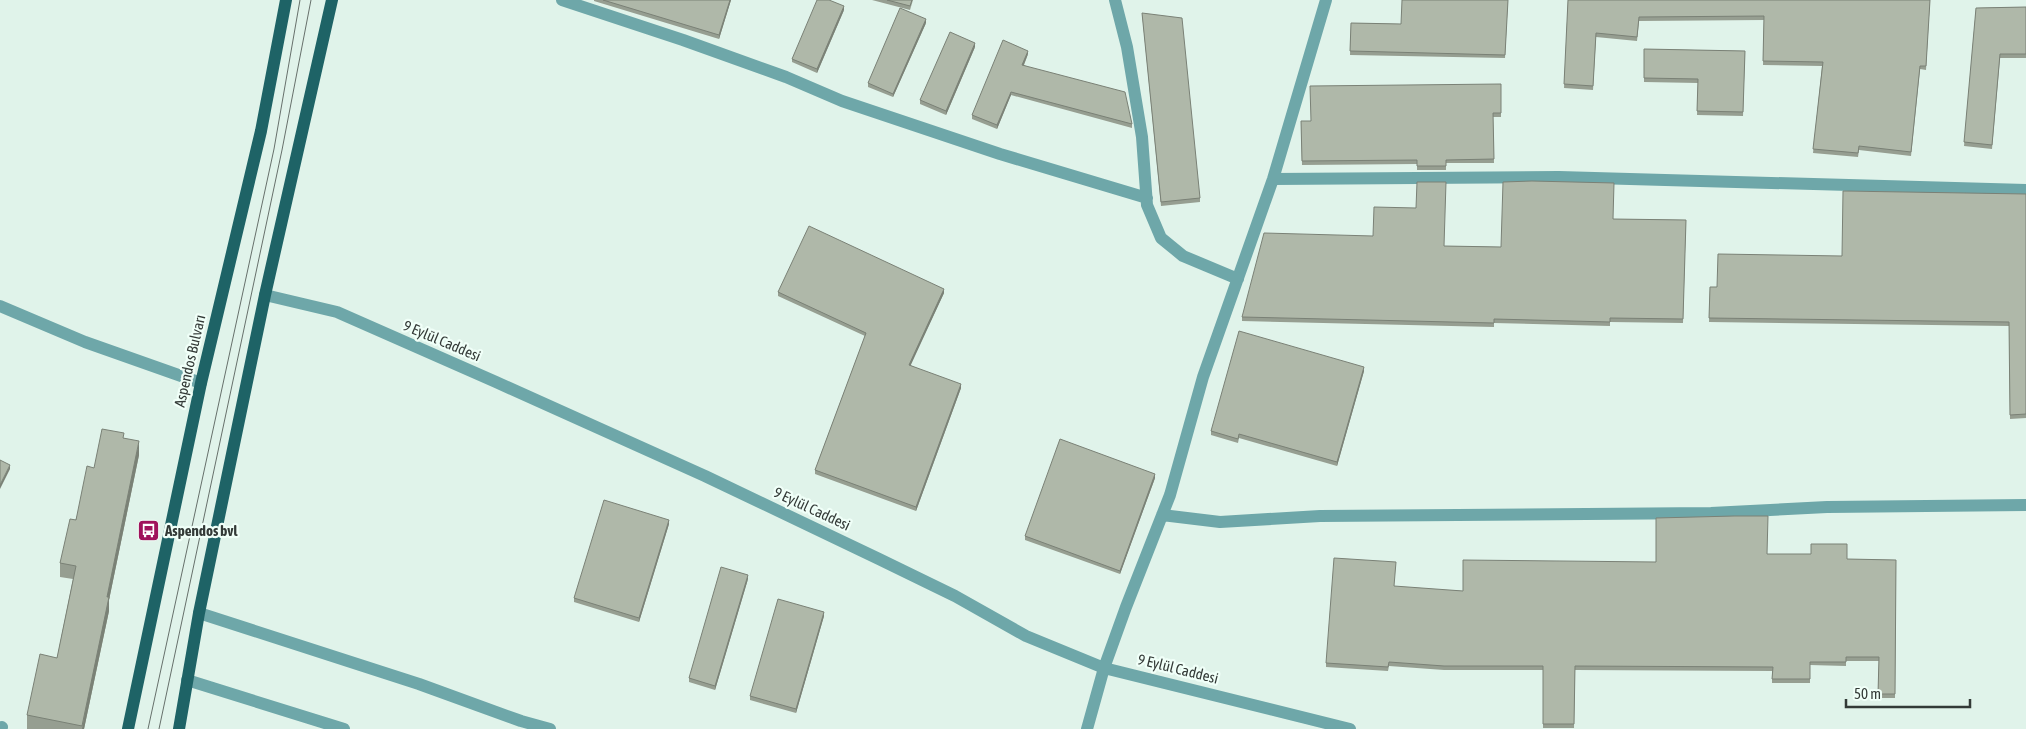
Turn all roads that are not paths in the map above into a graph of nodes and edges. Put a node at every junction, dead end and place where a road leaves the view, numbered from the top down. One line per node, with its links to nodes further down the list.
1 (286, 0): 12 (main road, Aspendos Bulvarı)
2 (332, 0): 10 (main road)
3 (562, 0): 8 (street)
4 (1115, 0): 8 (street)
5 (1326, 0): 6 (street)
6 (1273, 179): 7 (street); 9 (street)
7 (2026, 190)
8 (1147, 198): 9 (street)
9 (1238, 279): 14 (street)
10 (265, 295): 15 (main road); 16 (street, 9 Eylül Caddesi)
11 (0, 306): 12 (street)
12 (201, 383): 18 (main road, Aspendos Bulvarı)
13 (2026, 505): 14 (street)
14 (1162, 515): 16 (street)
15 (199, 613): 17 (main road); 21 (street)
16 (1104, 668): 22 (street); 23 (street, 9 Eylül Caddesi)
17 (187, 680): 19 (main road); 20 (street)
18 (128, 729)
19 (179, 729)
20 (344, 729)
21 (550, 729)
22 (1087, 729)
23 (1350, 729)

